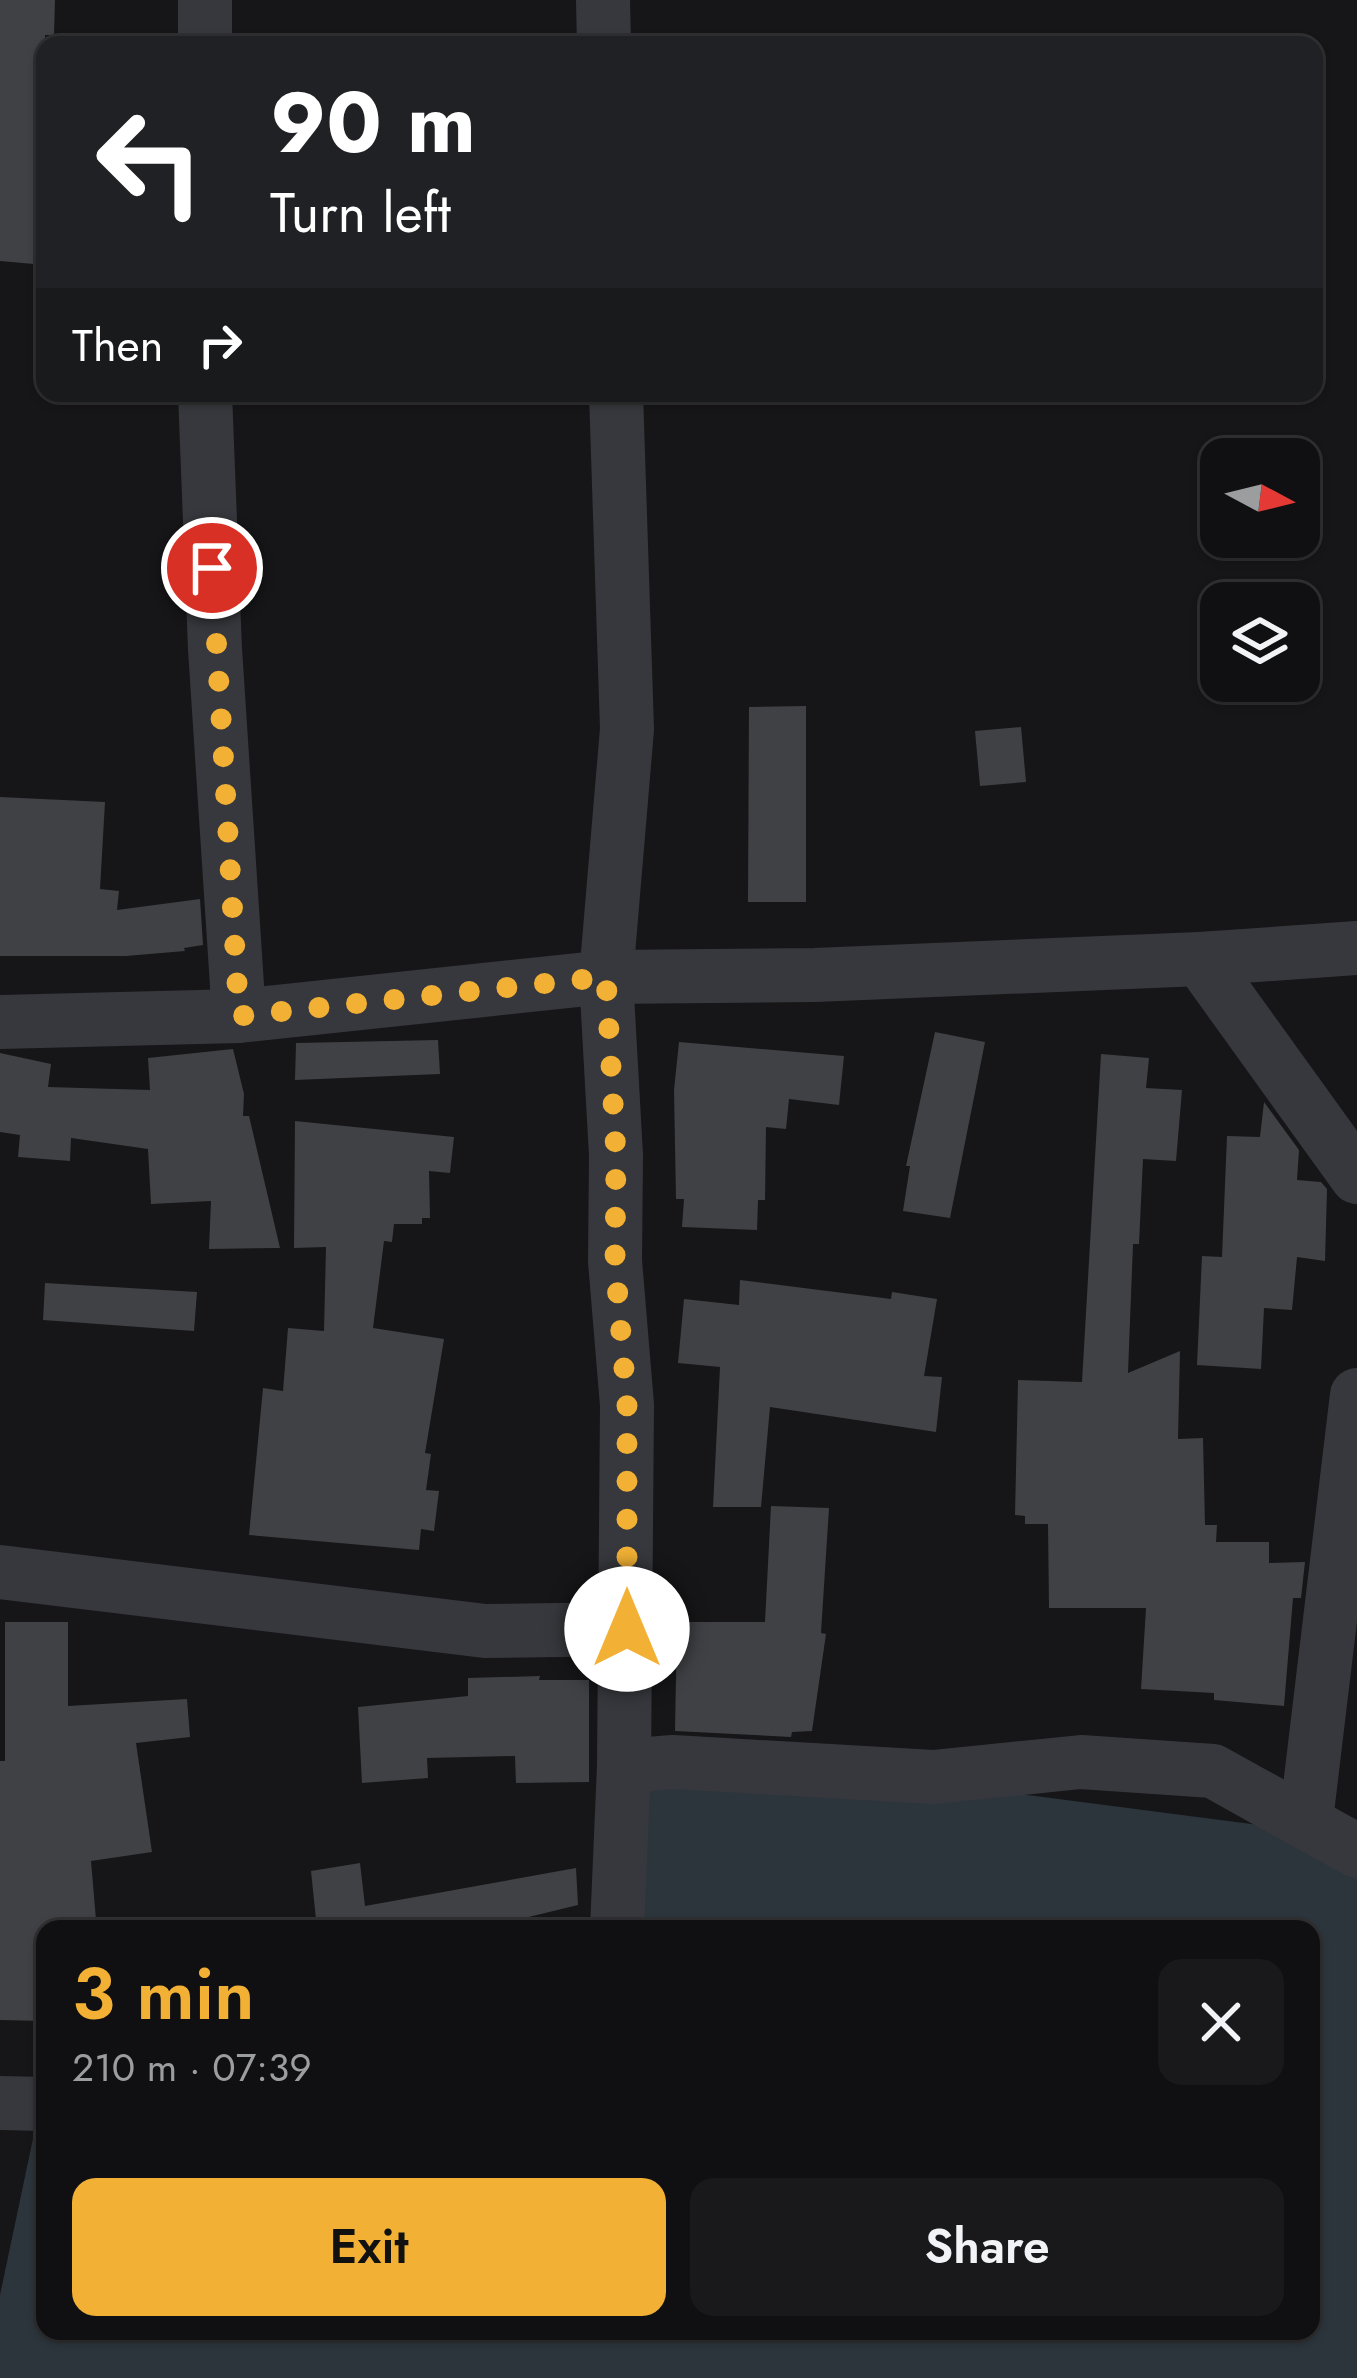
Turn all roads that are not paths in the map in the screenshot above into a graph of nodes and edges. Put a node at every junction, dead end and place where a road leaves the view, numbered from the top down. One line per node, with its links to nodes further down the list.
1 (205, 0): 3 (street)
2 (603, 0): 4 (street)
3 (205, 36)
4 (604, 36)
5 (205, 402): 10 (street)
6 (616, 402): 9 (street)
7 (1357, 948): 8 (street)
8 (1200, 959): 9 (street); 12 (street)
9 (606, 977): 10 (street); 15 (street)
10 (239, 1016): 11 (street)
11 (0, 1022)
12 (1357, 1177)
13 (1357, 1395): 17 (street)
14 (0, 1572): 15 (street)
15 (627, 1629): 16 (street)
16 (624, 1766): 17 (street); 19 (street)
17 (1306, 1820): 18 (street)
18 (1357, 1851)
19 (616, 1920)
20 (0, 2103): 21 (street)
21 (36, 2104)

